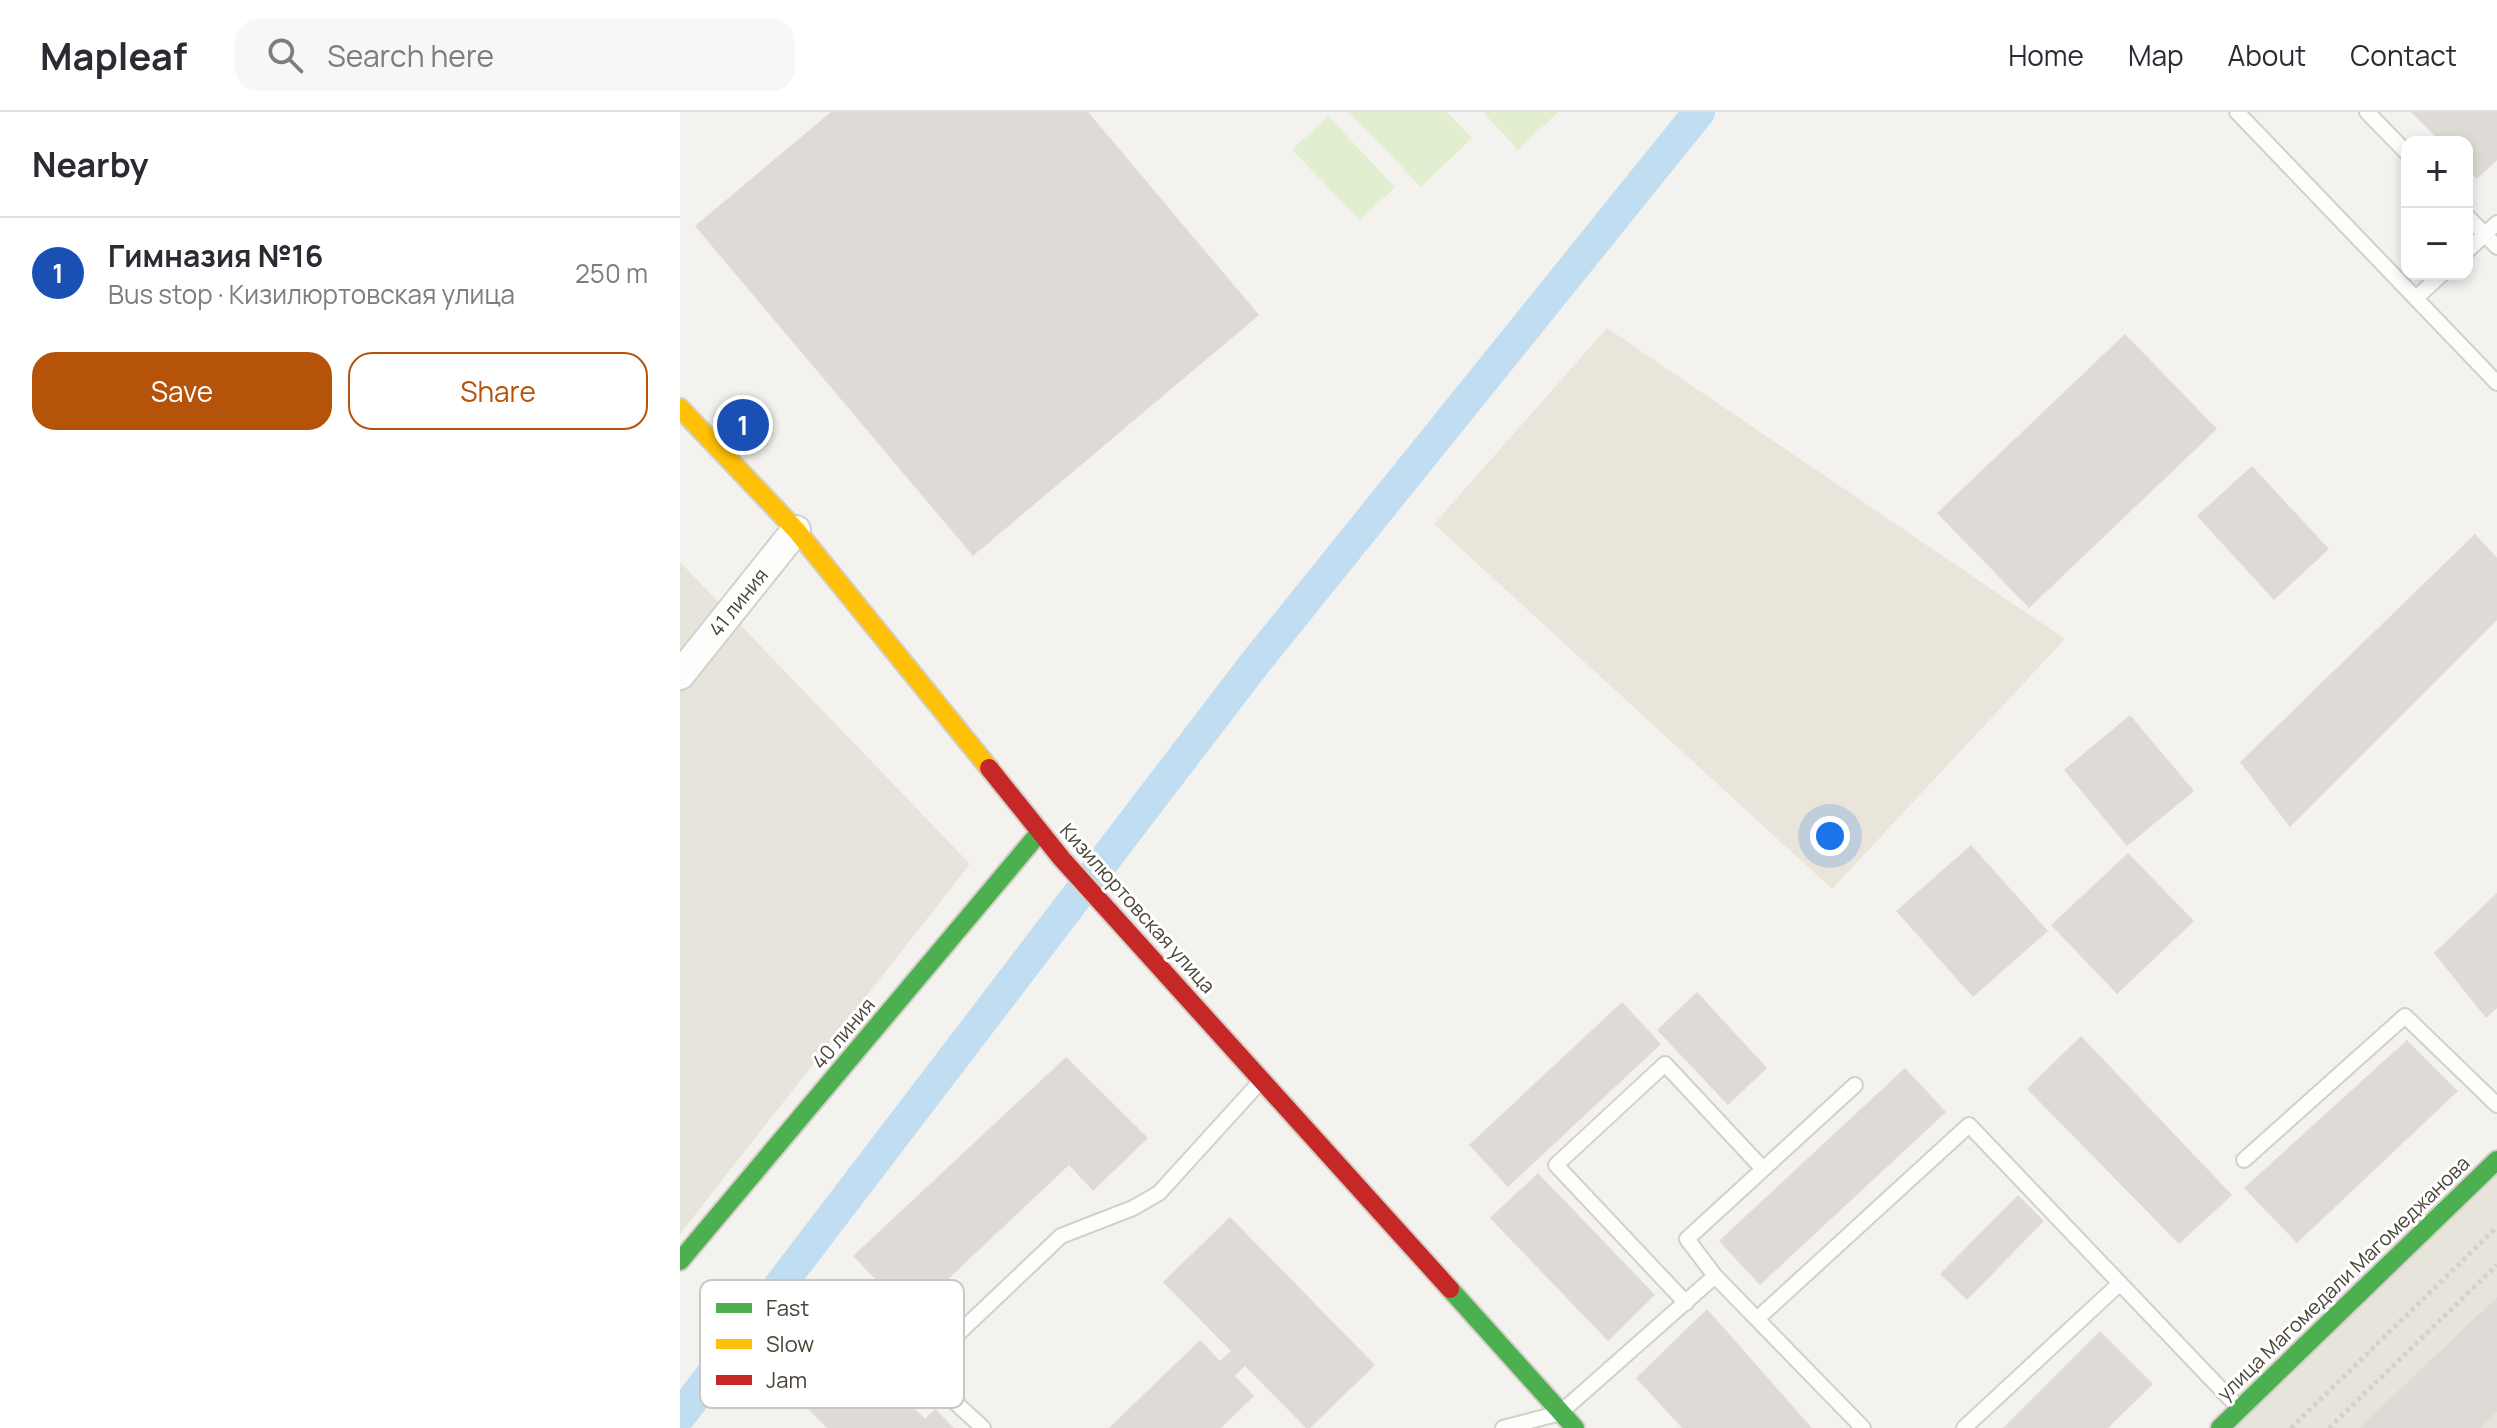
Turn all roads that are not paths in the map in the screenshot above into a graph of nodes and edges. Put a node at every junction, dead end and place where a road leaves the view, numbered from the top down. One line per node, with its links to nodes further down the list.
1 (2237, 112): 10 (lane)
2 (2367, 112): 3 (lane)
3 (2401, 147)
4 (2473, 222): 6 (lane)
5 (2497, 223): 6 (lane)
6 (2485, 235): 7 (lane); 8 (lane)
7 (2473, 246)
8 (2497, 247)
9 (2436, 280): 10 (lane)
10 (2416, 298): 11 (lane)
11 (2497, 383)
12 (680, 408): 13 (street, Кизилюртовская улица)
13 (796, 530): 14 (street, 41 линия); 15 (street, Кизилюртовская улица)
14 (680, 675)
15 (1040, 832): 16 (street, Кизилюртовская улица); 22 (street, 40 линия)
16 (1262, 1080): 27 (lane); 30 (street, Кизилюртовская улица)
17 (1855, 1085): 21 (lane)
18 (2497, 1105): 19 (lane)
19 (2244, 1160)
20 (2497, 1160): 29 (street, улица Магомедали Магомеджановa)
21 (1763, 1169): 23 (lane); 25 (lane)
22 (680, 1261)
23 (1715, 1276): 25 (lane); 26 (lane)
24 (2118, 1285): 26 (lane); 29 (lane); 35 (lane)
25 (1686, 1303): 30 (lane)
26 (1757, 1319): 34 (lane)
27 (964, 1328)
28 (963, 1408): 31 (lane)
29 (2240, 1409): 36 (street, улица Магомедали Магомеджановa)
30 (1560, 1413): 32 (lane); 33 (street, Кизилюртовская улица)
31 (983, 1428)
32 (1503, 1428)
33 (1575, 1428)
34 (1863, 1428)
35 (1964, 1428)
36 (2220, 1428)

